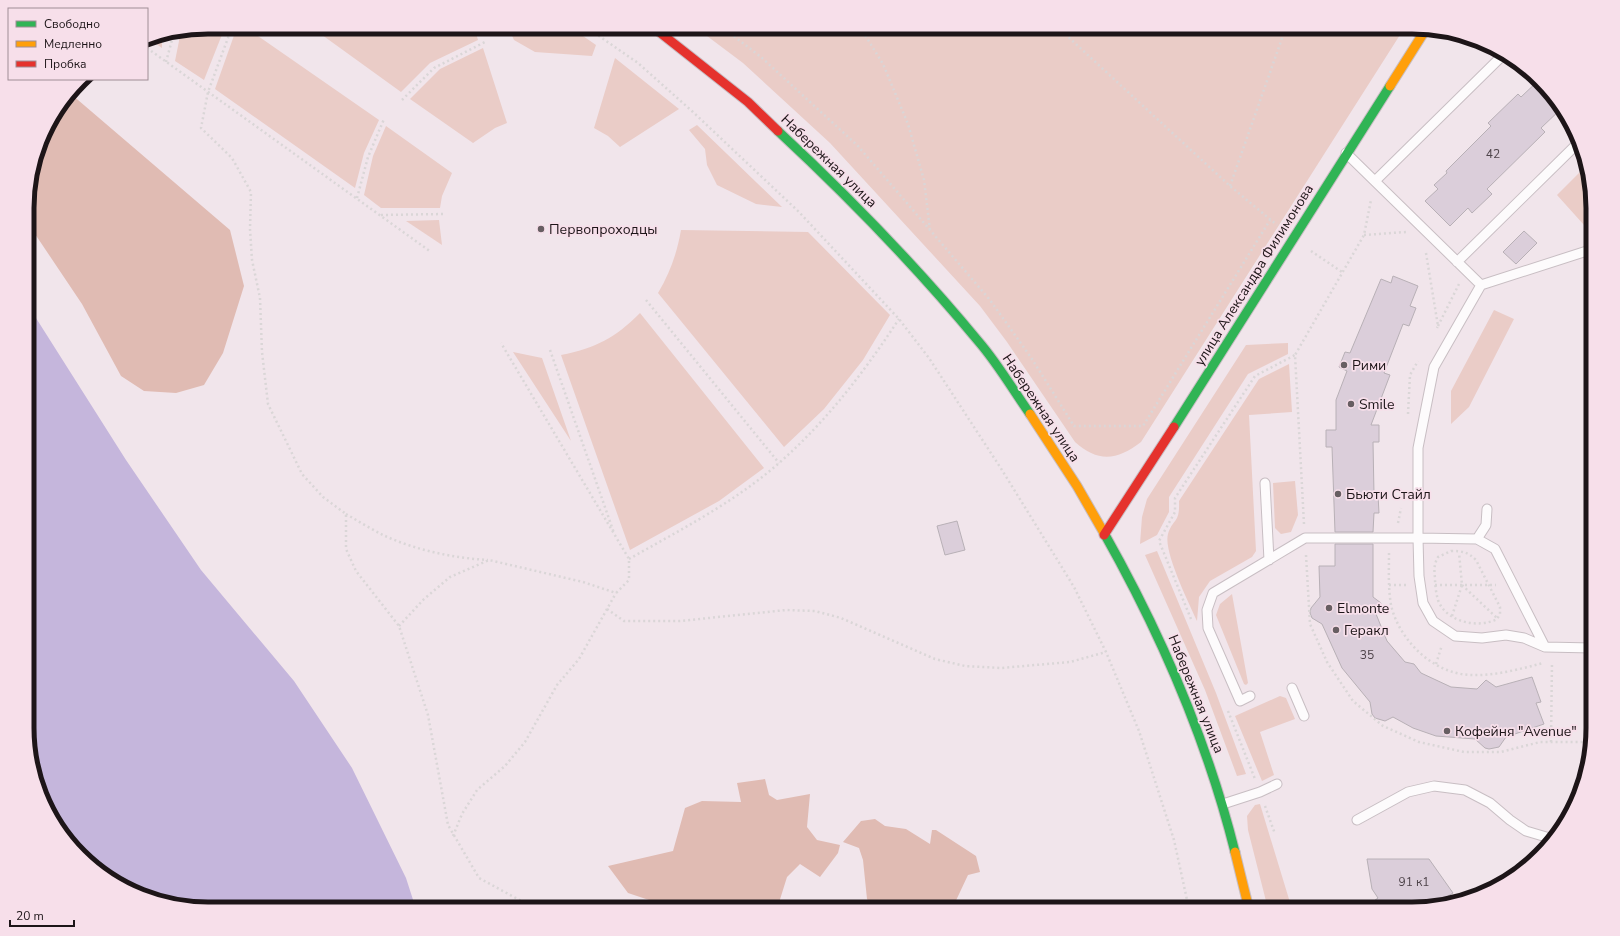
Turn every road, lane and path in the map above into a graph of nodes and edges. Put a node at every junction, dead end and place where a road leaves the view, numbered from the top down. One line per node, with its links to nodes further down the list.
1 (229, 34): 14 (path)
2 (596, 34): 38 (path)
3 (662, 34): 51 (main road, Набережная улица)
4 (731, 34): 26 (path)
5 (864, 34): 26 (path)
6 (1065, 34): 20 (path)
7 (1284, 34): 20 (path)
8 (1423, 34): 18 (main road, улица Александра Филимонова)
9 (172, 38): 13 (path)
10 (485, 42): 15 (path)
11 (148, 49): 13 (path)
12 (1500, 58): 19 (lane)
13 (166, 62): 14 (path)
14 (208, 92): 21 (path); 50 (path)
15 (402, 100)
16 (384, 119): 21 (path)
17 (1575, 146): 33 (lane)
18 (1346, 153): 19 (lane); 51 (main road, улица Александра Филимонова)
19 (1375, 181): 28 (path); 33 (lane)
20 (1230, 186): 24 (path)
21 (357, 198): 23 (path)
22 (444, 214): 23 (path)
23 (381, 215): 32 (path)
24 (1270, 220): 25 (path); 26 (path)
25 (1281, 229)
26 (931, 232)
27 (1411, 232): 28 (path)
28 (1364, 235): 35 (path)
29 (1307, 248): 35 (path)
30 (1426, 250): 39 (path)
31 (1586, 251): 36 (lane)
32 (431, 252)
33 (1457, 262): 34 (lane)
34 (1466, 270): 36 (lane); 39 (path)
35 (1342, 272): 43 (path)
36 (1481, 285): 54 (lane)
37 (646, 300): 46 (path)
38 (899, 319): 46 (path); 73 (path)
39 (1438, 326): 40 (path)
40 (1434, 332)
41 (501, 344): 55 (path)
42 (550, 350): 55 (path)
43 (1295, 355): 52 (path); 57 (path)
44 (1421, 357): 45 (path)
45 (1407, 422)
46 (779, 463): 59 (path)
47 (1265, 483): 61 (lane)
48 (1401, 507): 53 (path)
49 (1487, 509): 56 (lane)
50 (346, 514): 60 (path); 70 (path)
51 (1104, 535): 81 (main road, Набережная улица)
52 (1305, 538): 53 (lane); 61 (lane); 78 (path)
53 (1392, 538): 54 (lane)
54 (1418, 538): 56 (lane); 63 (lane)
55 (616, 539): 59 (path)
56 (1477, 539): 67 (lane)
57 (1159, 541)
58 (1458, 551): 64 (path); 65 (path); 66 (path)
59 (629, 559): 68 (path)
60 (489, 560): 68 (path); 70 (path)
61 (1269, 560): 76 (lane)
62 (1389, 585): 63 (path)
63 (1420, 585): 64 (path); 71 (lane)
64 (1435, 585): 65 (path); 66 (path)
65 (1462, 585): 66 (path)
66 (1489, 585): 67 (path)
67 (1513, 585): 71 (lane)
68 (616, 593): 69 (path)
69 (607, 609): 73 (path); 83 (path)
70 (399, 626): 83 (path)
71 (1545, 647): 72 (lane)
72 (1586, 648)
73 (1106, 652): 86 (path)
74 (1558, 661): 78 (path)
75 (1292, 688): 77 (lane)
76 (1250, 696)
77 (1304, 716)
78 (1551, 742): 79 (path)
79 (1586, 742)
80 (1278, 784): 81 (lane)
81 (1223, 804): 87 (main road, Набережная улица)
82 (1357, 820): 84 (lane)
83 (453, 836): 85 (path)
84 (1547, 837)
85 (523, 902)
86 (1187, 902)
87 (1247, 902)

